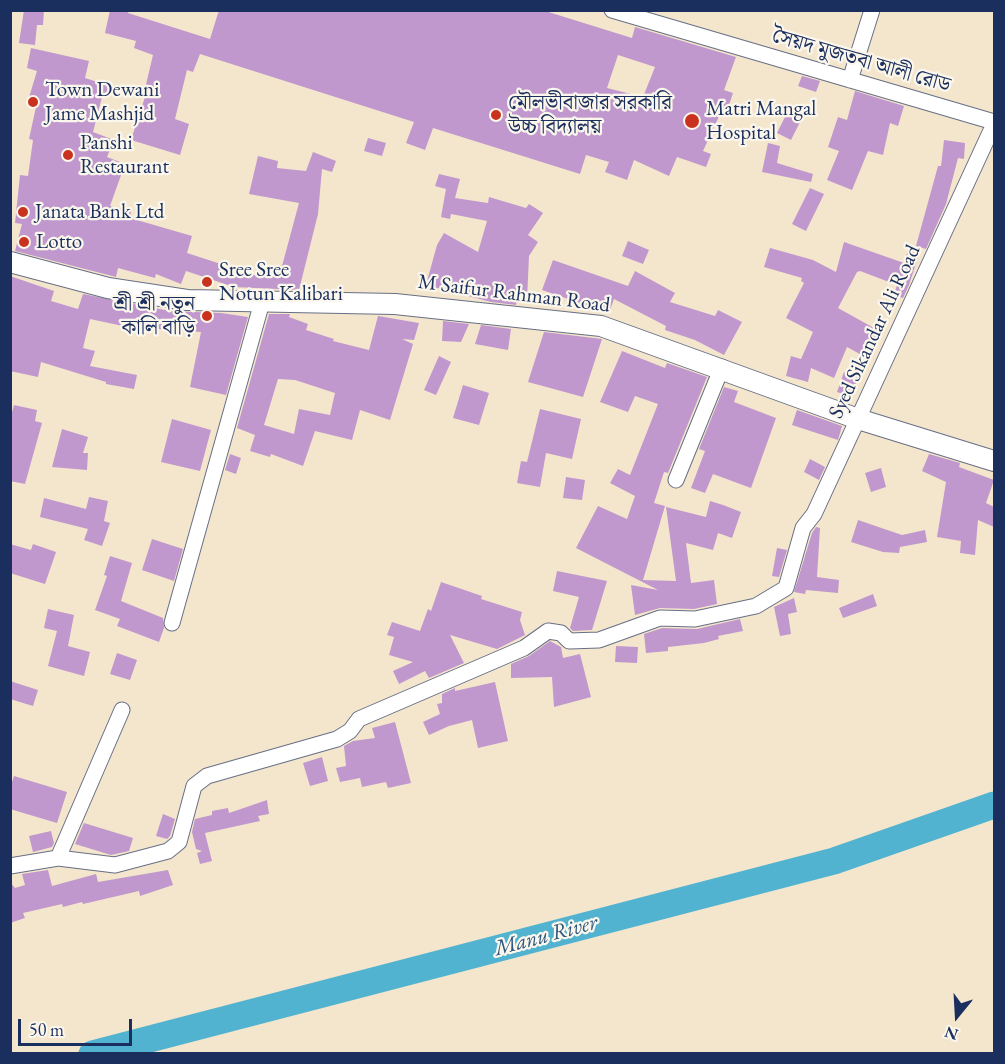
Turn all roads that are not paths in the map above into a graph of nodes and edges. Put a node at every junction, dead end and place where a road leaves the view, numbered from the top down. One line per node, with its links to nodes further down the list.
1 (612, 10): 3 (street, সৈয়দ মুজতবা আলী রোড)
2 (872, 10): 3 (street)
3 (850, 80): 4 (street, সৈয়দ মুজতবা আলী রোড)
4 (994, 123): 8 (street, Syed Sikandar Ali Road)
5 (10, 262): 6 (main road, M Saifur Rahman Road)
6 (262, 302): 7 (main road, M Saifur Rahman Road); 11 (street)
7 (722, 367): 8 (main road, M Saifur Rahman Road); 10 (street)
8 (858, 419): 9 (main road, M Saifur Rahman Road); 13 (street, Syed Sikandar Ali Road)
9 (994, 461)
10 (676, 480)
11 (172, 623)
12 (122, 710): 13 (street)
13 (58, 858): 14 (street, Syed Sikandar Ali Road)
14 (10, 866)

